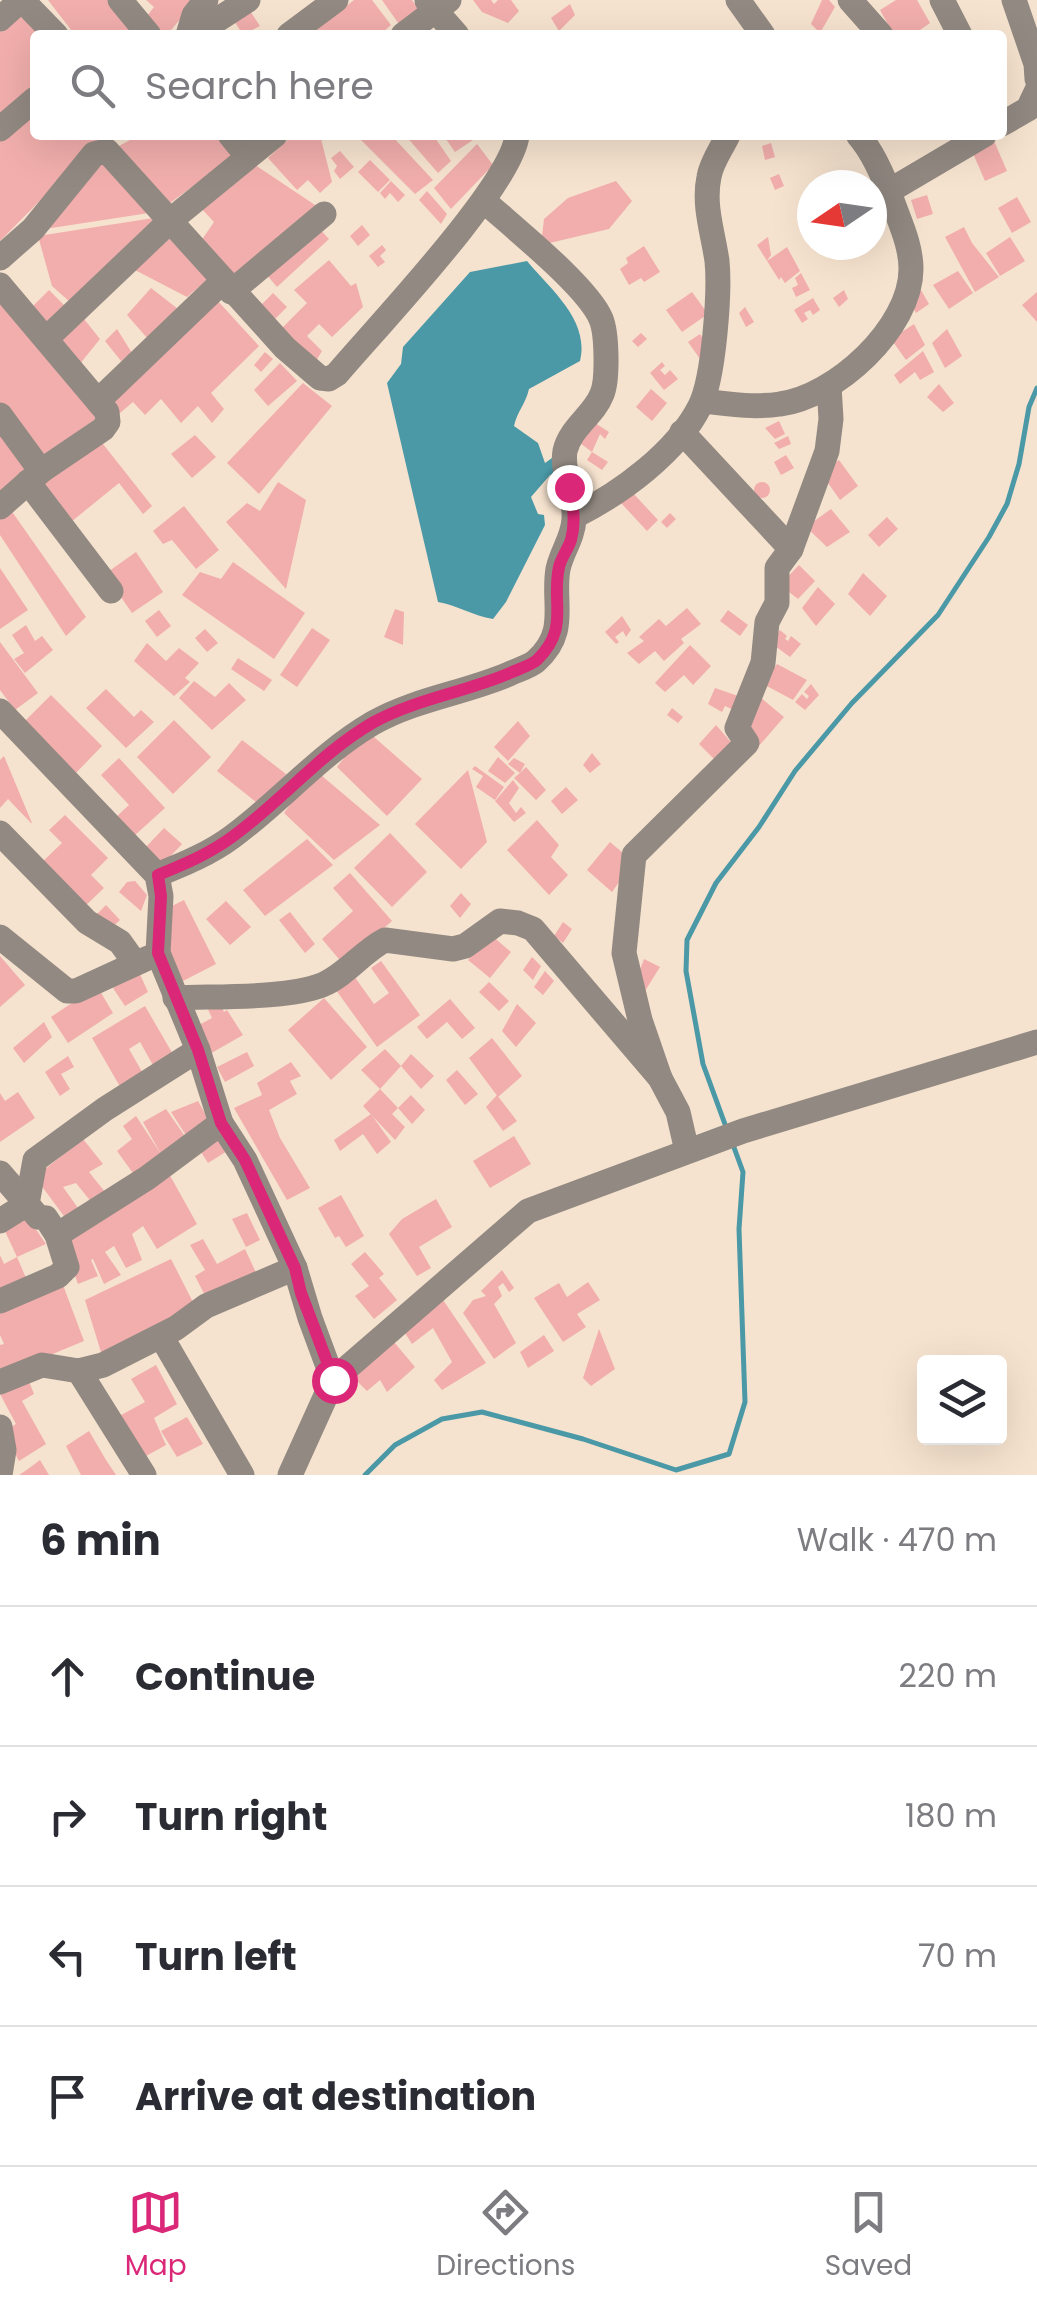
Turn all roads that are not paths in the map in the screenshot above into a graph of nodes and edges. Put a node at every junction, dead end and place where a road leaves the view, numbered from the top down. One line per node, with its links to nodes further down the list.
1 (22, 0): 11 (street); 12 (street)
2 (120, 0): 13 (street)
3 (206, 0): 14 (street)
4 (248, 0): 15 (street)
5 (336, 0): 16 (street)
6 (738, 0): 19 (street)
7 (850, 0): 20 (street)
8 (942, 0): 21 (street)
9 (1014, 0): 22 (street)
10 (437, 4): 17 (street); 18 (street)
11 (0, 18)
12 (51, 30)
13 (145, 30)
14 (192, 30)
15 (199, 30)
16 (296, 30)
17 (408, 30)
18 (454, 30)
19 (759, 30)
20 (877, 30)
21 (957, 30)
22 (1037, 79)
23 (30, 103): 26 (street)
24 (1034, 103): 25 (street)
25 (1007, 120)
26 (0, 129)
27 (234, 140): 33 (street)
28 (268, 140): 33 (street)
29 (515, 140): 35 (street)
30 (726, 140): 43 (street)
31 (862, 140): 34 (street)
32 (955, 142): 34 (street)
33 (247, 156): 37 (street)
34 (889, 191): 42 (street)
35 (484, 201): 40 (street); 49 (street)
36 (324, 214): 40 (street)
37 (172, 220): 38 (street); 40 (street); 41 (street)
38 (0, 258)
39 (0, 285): 41 (street)
40 (227, 287): 44 (street)
41 (46, 339): 44 (street)
42 (829, 386): 43 (street); 50 (street)
43 (703, 400): 46 (street)
44 (98, 401): 47 (street)
45 (0, 415): 47 (street)
46 (682, 432): 49 (street); 50 (street)
47 (35, 477): 48 (street); 51 (street)
48 (0, 507)
49 (575, 516): 54 (street)
50 (791, 548): 60 (street)
51 (111, 591)
52 (0, 711): 54 (street)
53 (0, 833): 56 (street)
54 (158, 875): 56 (street)
55 (0, 937): 56 (street)
56 (147, 958): 57 (street)
57 (175, 998): 59 (street); 60 (street)
58 (1037, 1042): 62 (street)
59 (198, 1050): 61 (street); 64 (street)
60 (660, 1078): 62 (street)
61 (221, 1123): 66 (street); 67 (street)
62 (687, 1151): 71 (street)
63 (0, 1173): 64 (street)
64 (28, 1204): 65 (street); 66 (street)
65 (0, 1221)
66 (58, 1236): 68 (street)
67 (295, 1268): 69 (street); 71 (street)
68 (0, 1301)
69 (162, 1336): 70 (street); 77 (street)
70 (79, 1371): 72 (street); 76 (street)
71 (334, 1380): 74 (street)
72 (2, 1382)
73 (0, 1426): 75 (street)
74 (288, 1471)
75 (0, 1475)
76 (144, 1475)
77 (242, 1475)

